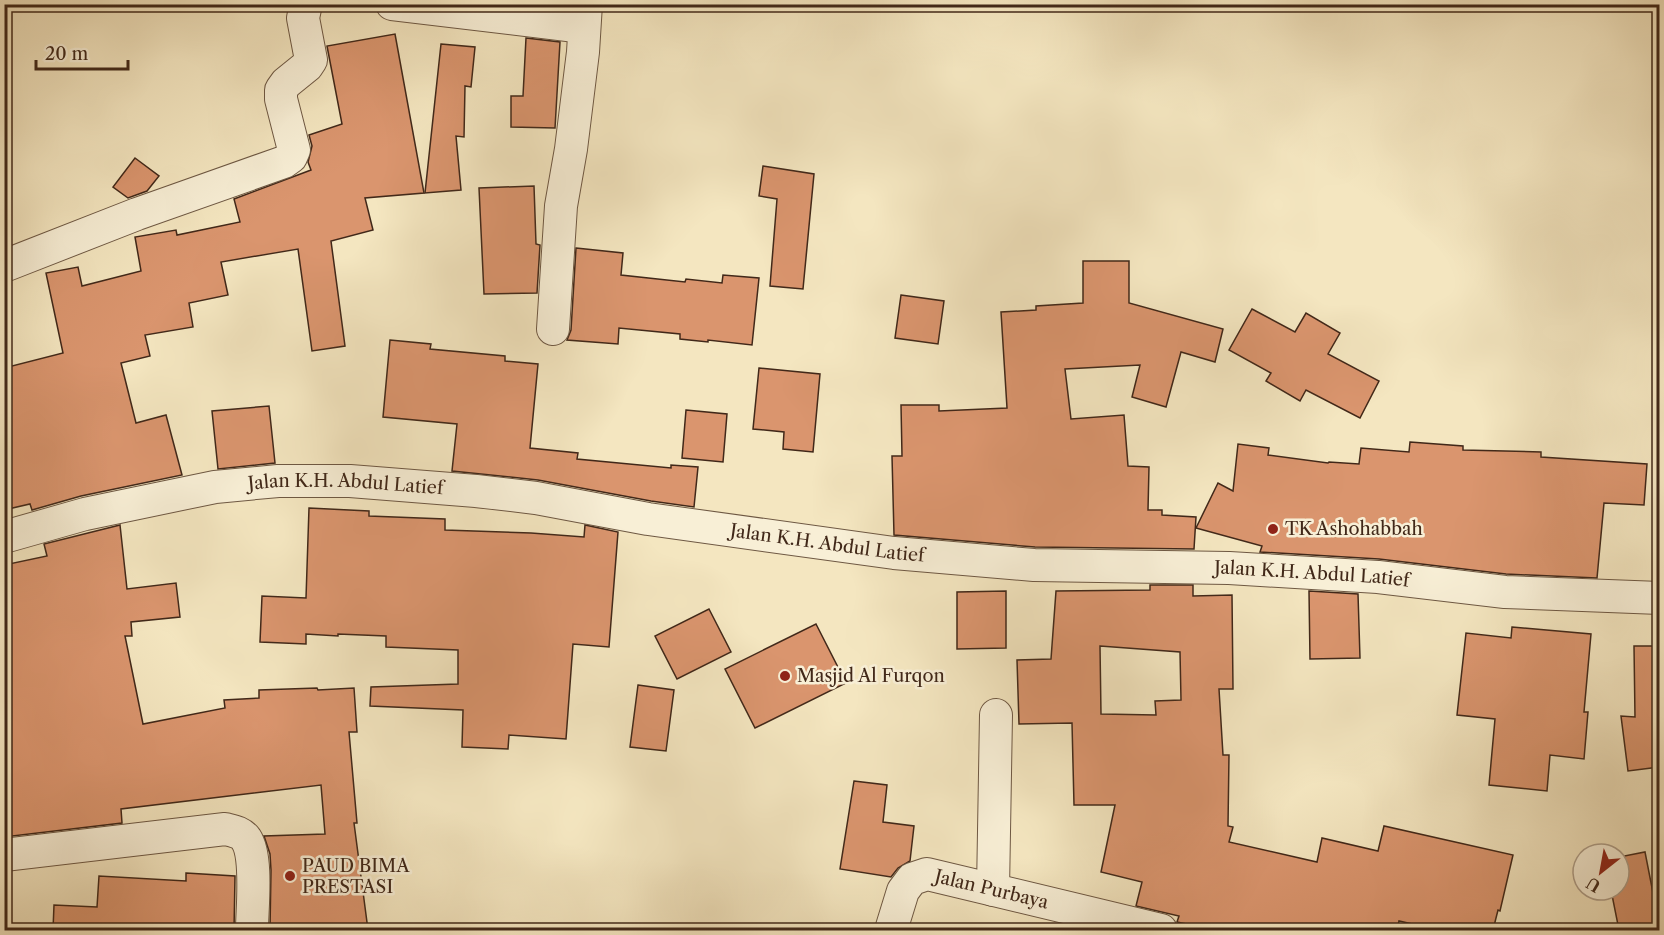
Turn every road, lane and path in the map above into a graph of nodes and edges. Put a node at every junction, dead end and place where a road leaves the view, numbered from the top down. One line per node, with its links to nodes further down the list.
1 (306, 4): 4 (street)
2 (392, 4): 3 (street)
3 (585, 16): 5 (street)
4 (4, 266)
5 (553, 329)
6 (4, 537): 7 (street, Jalan K.H. Abdul Latief)
7 (1659, 598)
8 (996, 716): 10 (street)
9 (4, 855): 11 (street)
10 (993, 890): 12 (street, Jalan Purbaya); 13 (street, Jalan Purbaya)
11 (252, 930)
12 (891, 930)
13 (1161, 930)

